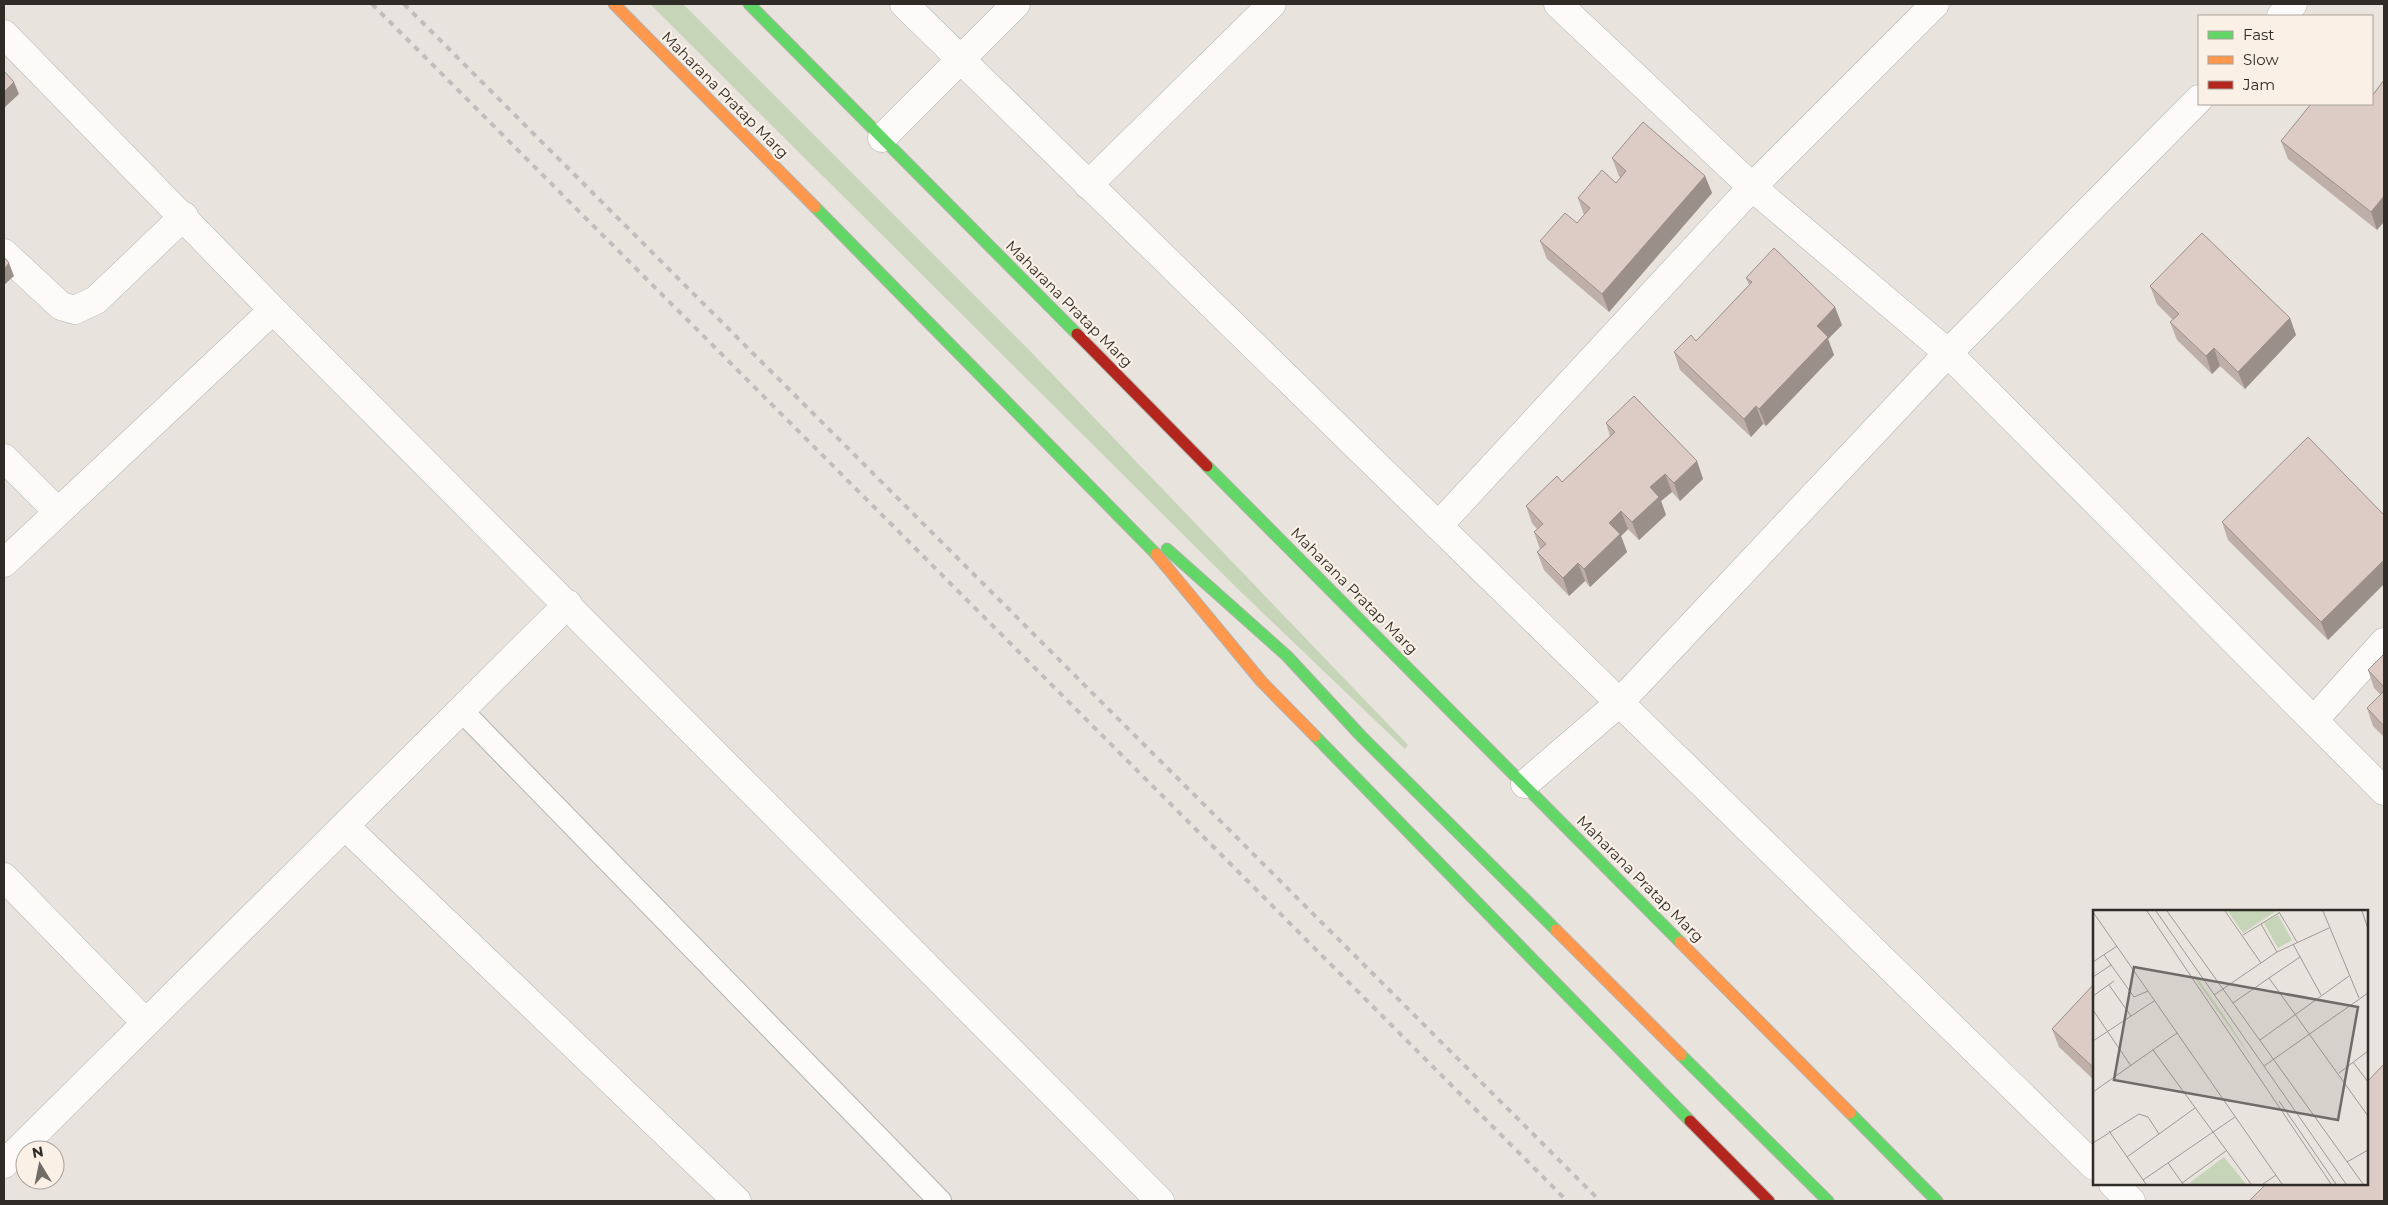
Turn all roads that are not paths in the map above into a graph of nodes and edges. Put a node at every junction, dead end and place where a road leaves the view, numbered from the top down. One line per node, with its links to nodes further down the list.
1 (614, 4): 20 (main road, Maharana Pratap Marg)
2 (749, 4): 13 (main road, Maharana Pratap Marg)
3 (904, 4): 11 (street)
4 (1016, 4): 11 (street)
5 (1272, 4): 14 (street)
6 (1558, 4): 15 (street)
7 (1935, 4): 15 (street)
8 (2293, 4): 9 (street)
9 (2281, 15)
10 (4, 34): 16 (street)
11 (960, 58): 13 (street); 14 (street)
12 (2198, 100): 19 (street)
13 (882, 138): 30 (main road, Maharana Pratap Marg)
14 (1088, 185): 23 (street)
15 (1752, 187): 19 (street); 23 (street)
16 (184, 216): 17 (street); 18 (street)
17 (4, 253)
18 (273, 310): 22 (street); 25 (street)
19 (1948, 353): 27 (street); 29 (street)
20 (1053, 449): 41 (main road, Maharana Pratap Marg); 42 (main road)
21 (4, 458): 22 (street)
22 (58, 512): 24 (street)
23 (1438, 526): 27 (street)
24 (4, 563)
25 (568, 604): 28 (street); 40 (street)
26 (2384, 642): 29 (street)
27 (1619, 702): 30 (street); 36 (street)
28 (461, 710): 32 (street); 39 (lane)
29 (2315, 719): 31 (street)
30 (1525, 784): 43 (main road, Maharana Pratap Marg)
31 (2384, 791)
32 (345, 826): 34 (street); 38 (street)
33 (4, 877): 34 (street)
34 (146, 1023): 35 (street)
35 (4, 1164)
36 (2093, 1165)
37 (2114, 1185): 44 (street)
38 (737, 1201)
39 (940, 1201)
40 (1160, 1201)
41 (1769, 1201)
42 (1828, 1201)
43 (1937, 1201)
44 (2130, 1201)

